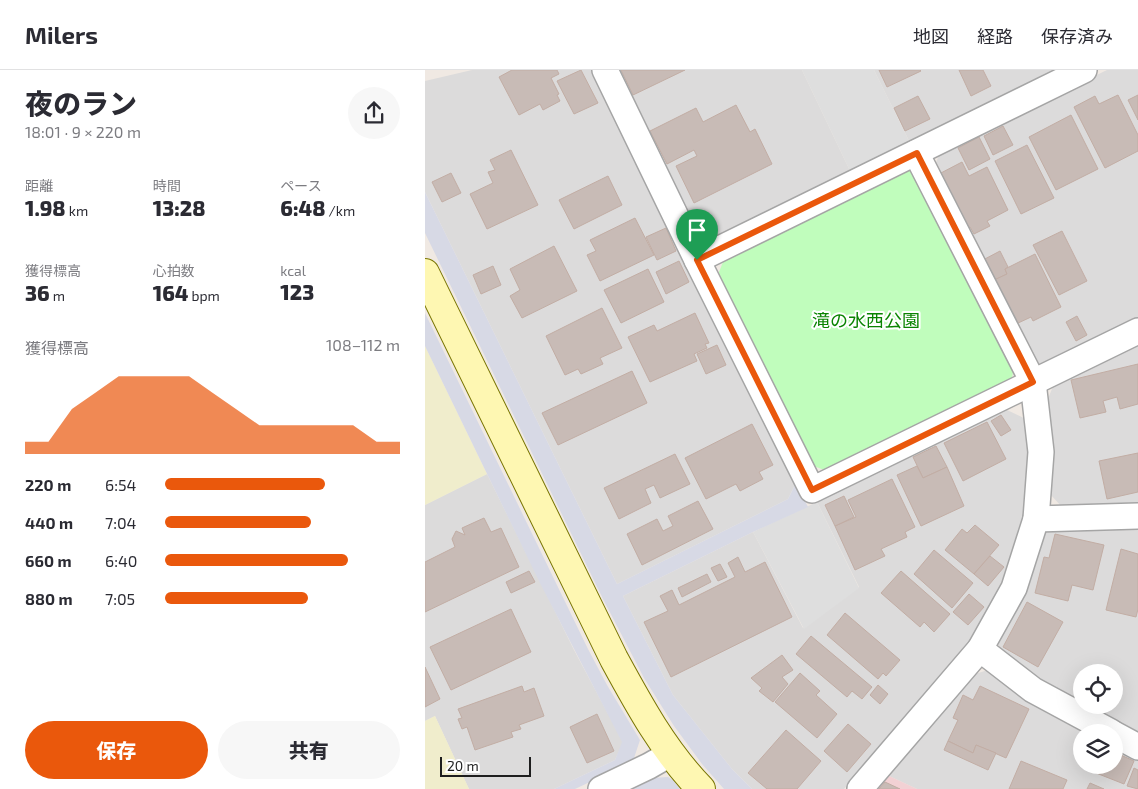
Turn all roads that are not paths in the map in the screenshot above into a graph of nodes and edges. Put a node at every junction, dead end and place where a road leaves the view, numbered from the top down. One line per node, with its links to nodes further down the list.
1 (605, 70): 4 (street)
2 (1084, 70): 3 (street)
3 (917, 153): 4 (street); 7 (street)
4 (697, 260): 7 (street)
5 (425, 273): 14 (street)
6 (1138, 331): 7 (street)
7 (1033, 382): 9 (street)
8 (1138, 516): 9 (street)
9 (1036, 519): 10 (street)
10 (980, 650): 11 (street); 17 (street)
11 (1095, 724)
12 (1123, 739): 13 (street)
13 (1138, 747)
14 (670, 754): 15 (street); 16 (street)
15 (601, 789)
16 (701, 789)
17 (860, 789)

